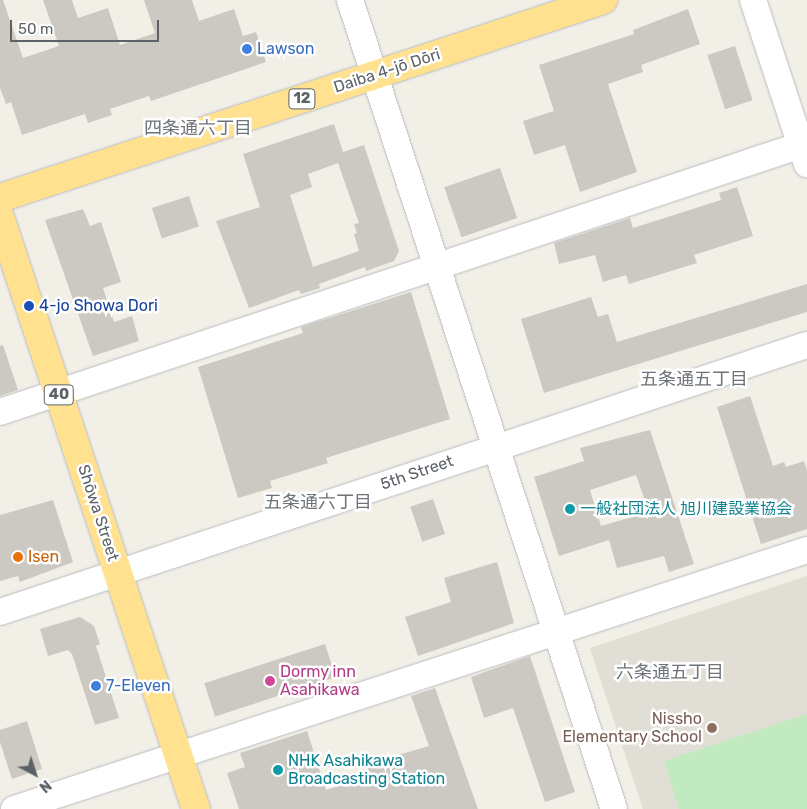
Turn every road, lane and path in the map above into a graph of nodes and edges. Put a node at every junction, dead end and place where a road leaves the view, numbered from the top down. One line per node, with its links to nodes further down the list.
1 (350, 0): 4 (street)
2 (603, 0): 4 (highway, Daiba 4-jō Dōri / 12)
3 (753, 0): 5 (street)
4 (374, 75): 6 (highway, Daiba 4-jō Dōri / 12); 8 (street)
5 (805, 150): 8 (street)
6 (0, 198)
7 (0, 217): 10 (highway, Shōwa Street / 40)
8 (438, 265): 10 (street); 12 (street)
9 (807, 345): 12 (street, 5th Street)
10 (58, 391): 11 (street); 14 (highway, Shōwa Street / 40)
11 (0, 412)
12 (494, 448): 14 (street, 5th Street); 16 (street)
13 (807, 550): 16 (street)
14 (118, 574): 15 (street, 5th Street); 17 (highway, Shōwa Street / 40)
15 (0, 612)
16 (554, 631): 17 (street); 20 (street)
17 (178, 755): 18 (street); 19 (highway, Shōwa Street / 40)
18 (14, 809)
19 (196, 809)
20 (614, 809)

